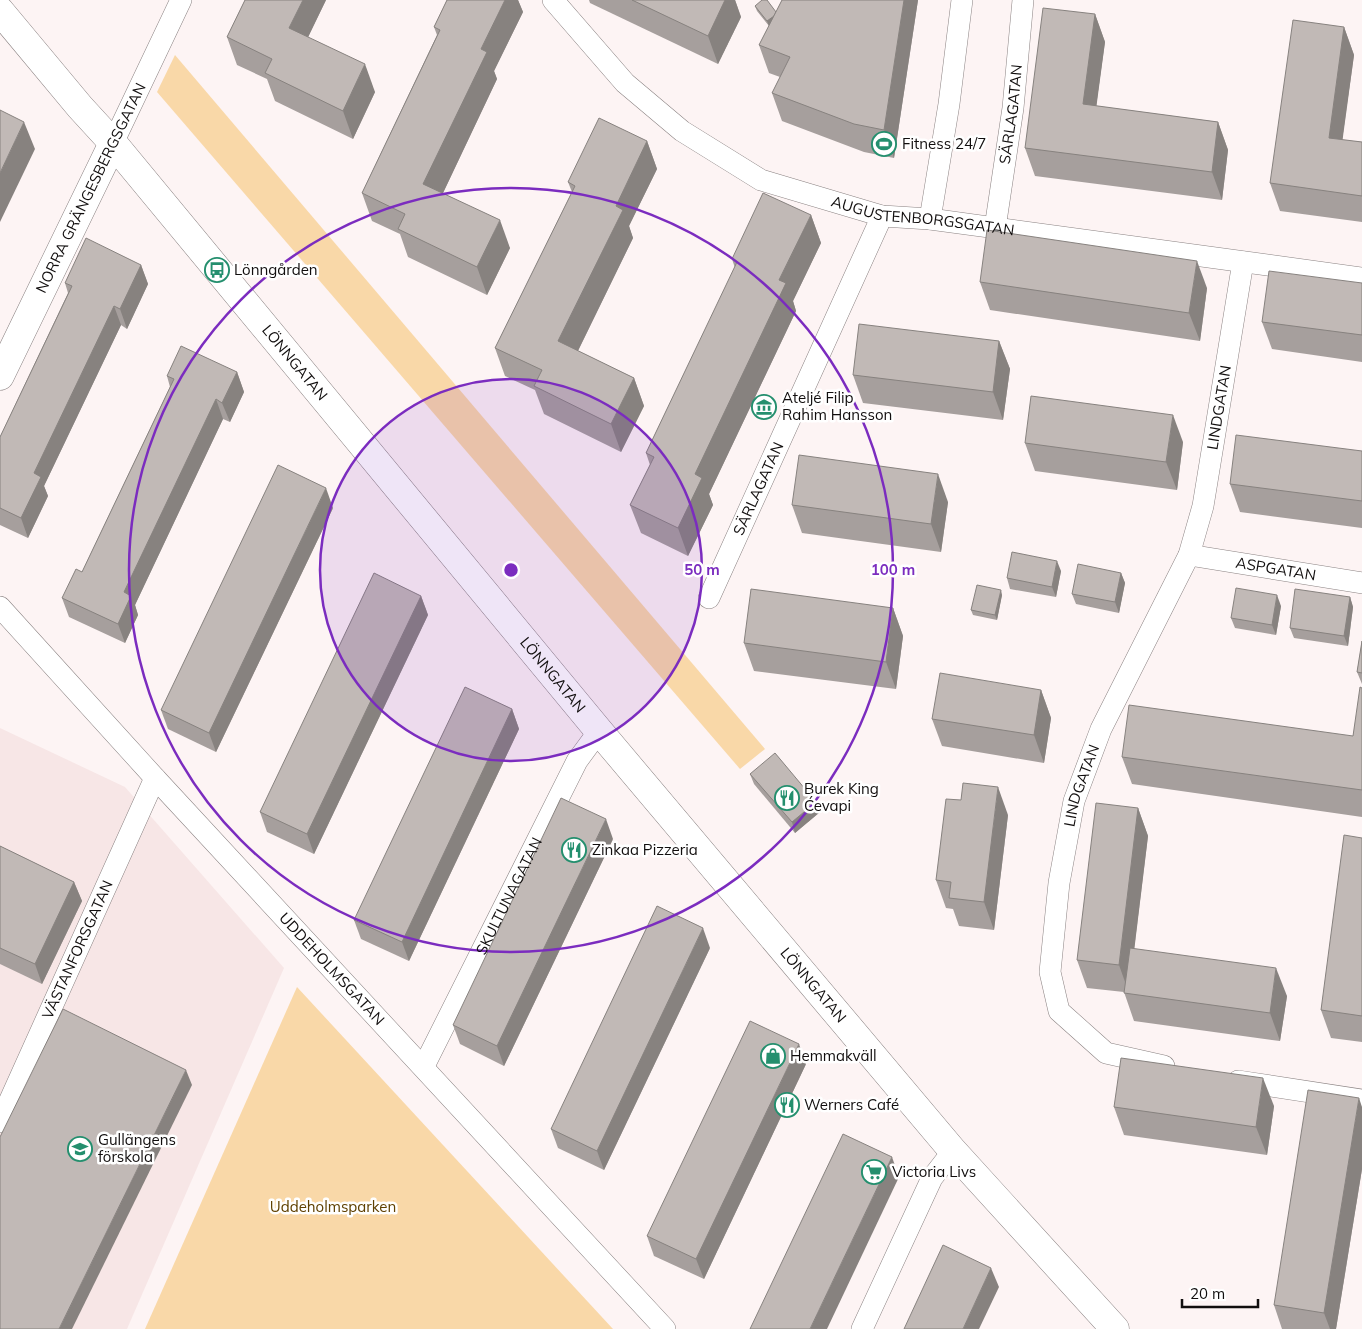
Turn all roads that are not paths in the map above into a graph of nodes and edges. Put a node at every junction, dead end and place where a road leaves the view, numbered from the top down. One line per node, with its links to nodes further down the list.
1 (181, 0): 6 (street, NORRA GRÄNGESBERGSGATAN)
2 (553, 0): 7 (street, AUGUSTENBORGSGATAN)
3 (962, 0): 8 (street)
4 (1023, 0): 9 (street, SÄRLAGATAN)
5 (0, 11): 6 (street, LÖNNGATAN)
6 (113, 143): 12 (street, NORRA GRÄNGESBERGSGATAN); 17 (street, LÖNNGATAN)
7 (882, 216): 8 (street, AUGUSTENBORGSGATAN); 15 (street, SÄRLAGATAN)
8 (930, 220): 9 (street, AUGUSTENBORGSGATAN)
9 (994, 228): 10 (street, AUGUSTENBORGSGATAN)
10 (1243, 262): 11 (street, AUGUSTENBORGSGATAN); 13 (street, LINDGATAN)
11 (1362, 278)
12 (0, 376)
13 (1189, 555): 14 (street, ASPGATAN); 20 (street, LINDGATAN)
14 (1362, 584)
15 (709, 598)
16 (0, 607): 18 (street, UDDEHOLMSGATAN)
17 (599, 731): 19 (street, SKULTUNAGATAN); 24 (street, LÖNNGATAN)
18 (155, 778): 19 (street, UDDEHOLMSGATAN); 23 (street, VÄSTANFORSGATAN)
19 (424, 1066): 25 (street, UDDEHOLMSGATAN)
20 (1182, 1070)
21 (1220, 1078): 22 (street)
22 (1362, 1100)
23 (0, 1122)
24 (953, 1151): 26 (street); 27 (street, LÖNNGATAN)
25 (665, 1329)
26 (862, 1329)
27 (1115, 1329)

